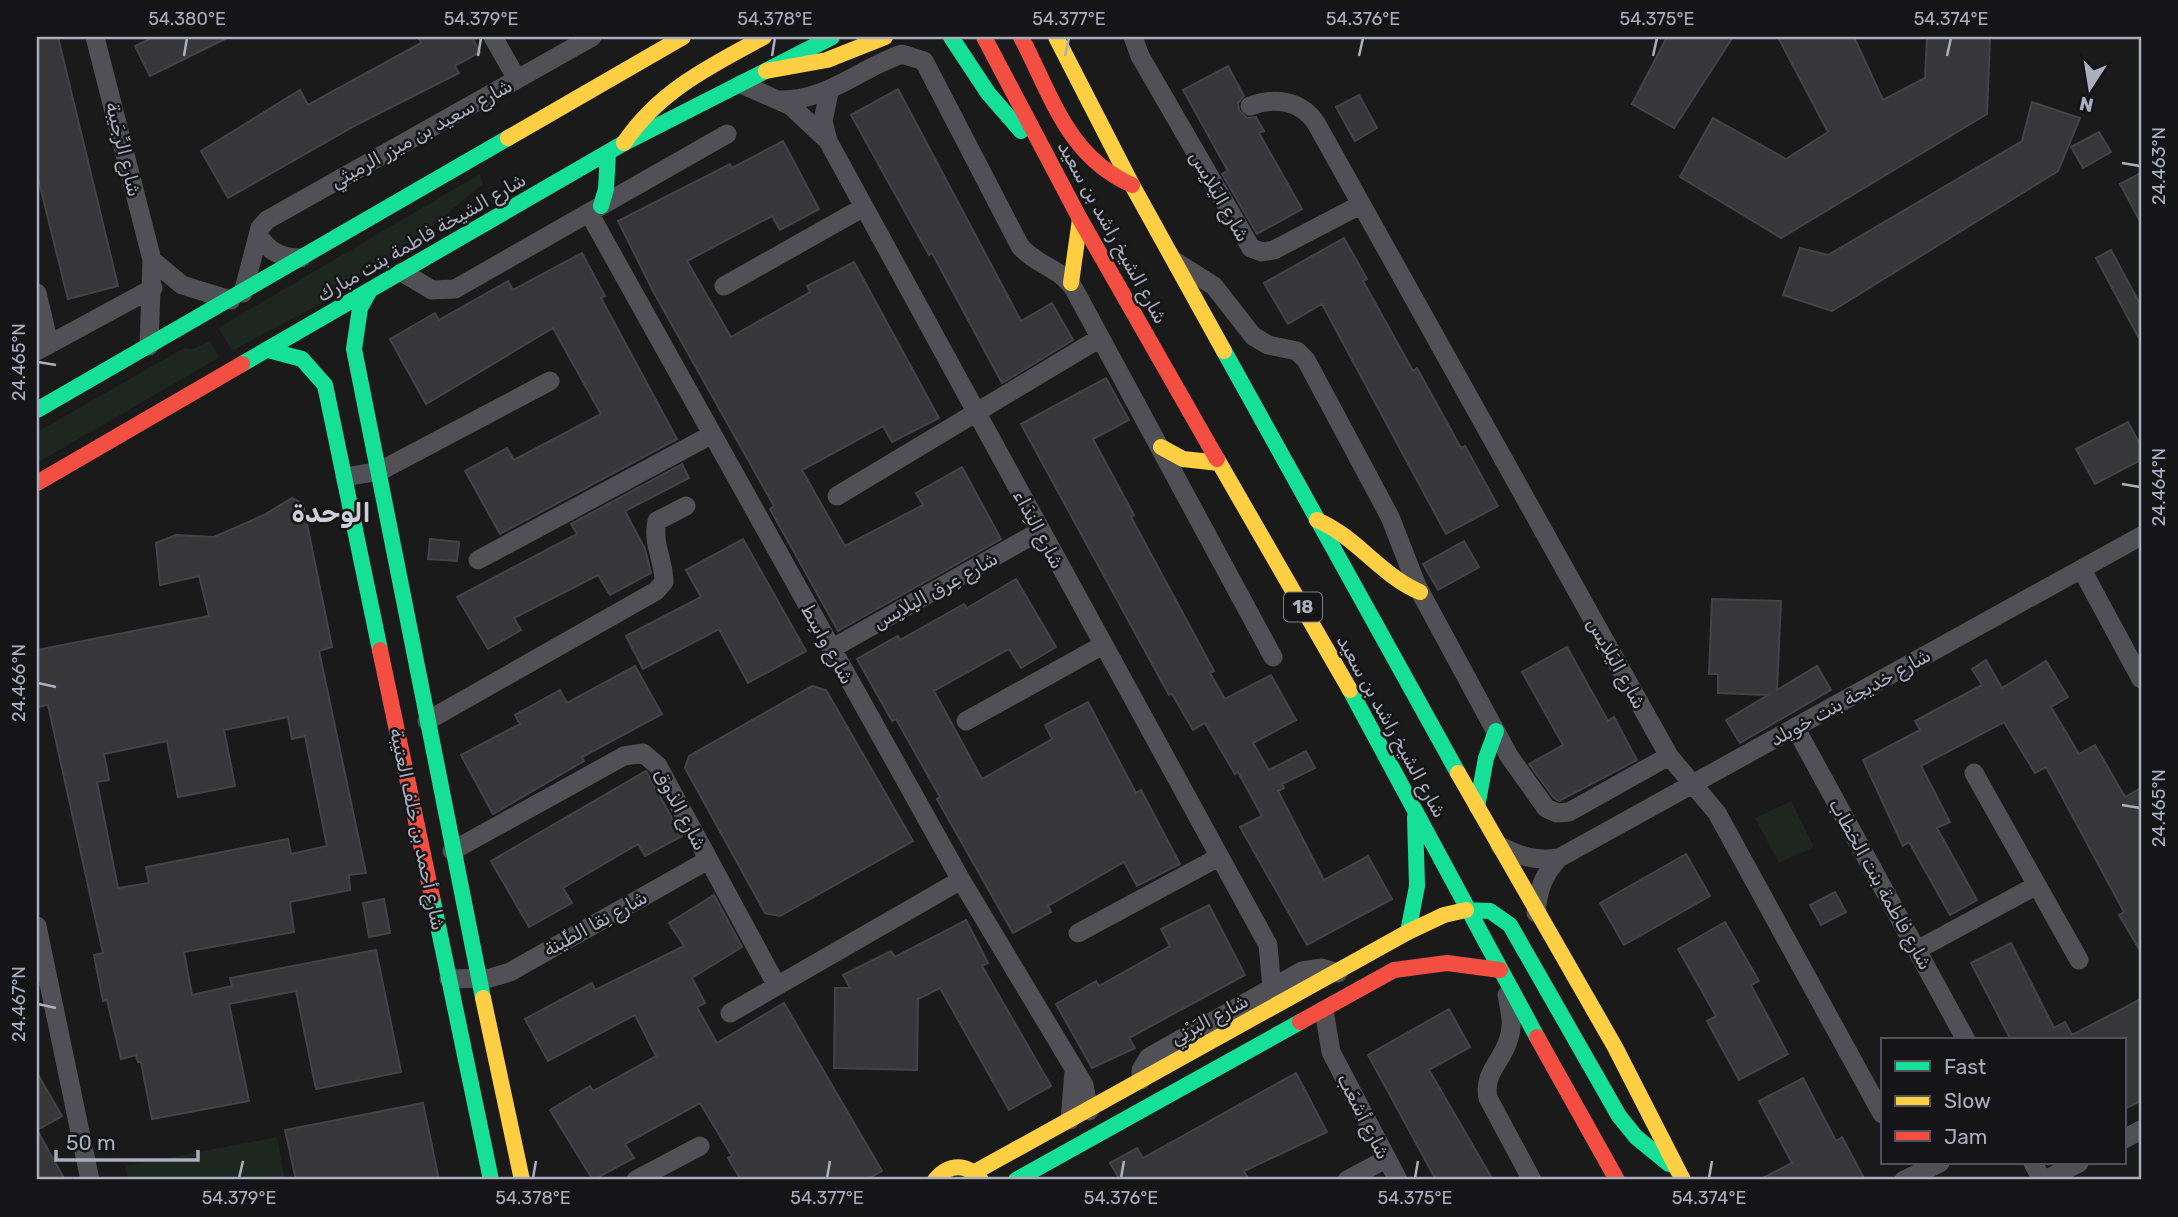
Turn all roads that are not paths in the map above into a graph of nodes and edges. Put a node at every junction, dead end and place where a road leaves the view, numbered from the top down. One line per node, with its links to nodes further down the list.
1 (95, 37): 33 (street, شارع الرِّجَيبة)
2 (493, 37): 16 (street)
3 (592, 37): 16 (street, شارع سعيد بن ميزر الرميثي)
4 (683, 37): 32 (main road)
5 (765, 37): 23 (main road)
6 (832, 37): 15 (main road, شارع الشيخة فاطمة بنت مبارك)
7 (885, 37): 15 (main road)
8 (951, 37): 24 (main road)
9 (984, 37): 24 (main road, شارع الشيخ راشد بن سعيد / 18)
10 (1021, 37): 26 (main road)
11 (1056, 37): 14 (main road, شارع الشيخ راشد بن سعيد)
12 (1069, 37): 14 (main road)
13 (1133, 37): 27 (street, شارع اليَلايِس)
14 (1073, 68): 26 (main road, شارع الشيخ راشد بن سعيد)
15 (766, 71): 17 (main road, شارع الشيخة فاطمة بنت مبارك)
16 (517, 79): 31 (street, شارع سعيد بن ميزر الرميثي)
17 (741, 84): 19 (street, شارع النِدَاء); 23 (main road, شارع الشيخة فاطمة بنت مبارك)
18 (829, 92): 19 (street); 22 (street, شارع النِدَاء); 36 (street)
19 (779, 100): 22 (street, شارع النِدَاء)
20 (1250, 106): 27 (street, شارع اليَلايِس)
21 (727, 134): 29 (street)
22 (828, 141): 28 (street, شارع النِدَاء)
23 (624, 143): 25 (main road, شارع الشيخة فاطمة بنت مبارك)
24 (1043, 150): 30 (main road, شارع الشيخ راشد بن سعيد / 18)
25 (608, 153): 29 (main road); 35 (main road, شارع الشيخة فاطمة بنت مبارك)
26 (1132, 185): 34 (main road, شارع الشيخ راشد بن سعيد)
27 (1360, 205): 71 (street, شارع اليَلايِس)
28 (864, 206): 37 (street); 48 (street, شارع النِدَاء)
29 (595, 209): 35 (street); 49 (street, شارع واسِط)
30 (1080, 219): 36 (main road); 51 (main road, شارع الشيخ راشد بن سعيد / 18)
31 (259, 236): 32 (street); 41 (street, شارع سعيد بن ميزر الرميثي)
32 (301, 258): 41 (main road)
33 (152, 260): 38 (street, شارع الرِّجَيبة); 41 (street)
34 (1175, 262): 57 (main road, شارع الشيخ راشد بن سعيد); 62 (street)
35 (402, 272): 39 (main road, شارع الشيخة فاطمة بنت مبارك)
36 (1071, 283): 42 (street)
37 (724, 286)
38 (153, 288): 43 (street, شارع الرِّجَيبة); 44 (street)
39 (370, 290): 45 (main road, شارع الشيخة فاطمة بنت مبارك); 52 (main road, شارع أحمد بن خلف العتيبة)
40 (37, 293): 44 (street)
41 (237, 296): 43 (main road)
42 (1100, 338): 48 (street); 50 (street)
43 (149, 346): 47 (main road)
44 (43, 348)
45 (268, 350): 53 (main road, شارع أحمد بن خلف العتيبة); 54 (main road, شارع الشيخة فاطمة بنت مبارك)
46 (550, 381): 52 (street)
47 (37, 410)
48 (976, 412): 55 (street); 58 (street, شارع النِدَاء)
49 (711, 435): 60 (street); 64 (street, شارع واسِط)
50 (1161, 447): 51 (main road); 65 (street)
51 (1219, 463): 74 (main road, شارع الشيخ راشد بن سعيد / 18)
52 (380, 471): 53 (street); 68 (main road, شارع أحمد بن خلف العتيبة)
53 (345, 477): 94 (main road, شارع أحمد بن خلف العتيبة)
54 (37, 483)
55 (837, 496)
56 (686, 506): 68 (street, شارع أحمد بن خلف العتيبة)
57 (1317, 520): 62 (main road); 75 (main road, شارع الشيخ راشد بن سعيد)
58 (1040, 531): 63 (street, شارع النِدَاء); 64 (street, شارع عِرق اليِلايِس)
59 (2141, 536): 61 (street, شارع خديجة بنت خويلد)
60 (478, 560)
61 (2082, 570): 66 (street); 69 (street, شارع خديجة بنت خويلد)
62 (1420, 592): 70 (street)
63 (1103, 645): 67 (street); 78 (street, شارع النِدَاء)
64 (831, 649): 81 (street, شارع واسِط)
65 (1273, 657)
66 (2141, 679)
67 (966, 721)
68 (427, 722): 77 (main road, شارع أحمد بن خلف العتيبة)
69 (1795, 727): 73 (street, شارع خديجة بنت خويلد); 89 (street, شارع فاطمة بنت الخطاب)
70 (1496, 731): 71 (street); 75 (main road)
71 (1669, 756): 73 (street, شارع اليَلايِس)
72 (1974, 773): 82 (street)
73 (1693, 784): 79 (street, شارع خديجة بنت خويلد); 106 (street, شارع اليَلايِس)
74 (1414, 807): 83 (main road, شارع الشيخ راشد بن سعيد / 18); 86 (main road)
75 (1477, 807): 76 (main road, شارع الشيخ راشد بن سعيد)
76 (1498, 845): 79 (street); 84 (main road, شارع الشيخ راشد بن سعيد)
77 (452, 850): 80 (street, شارع الذوق); 95 (main road, شارع أحمد بن خلف العتيبة)
78 (1219, 857): 87 (street); 88 (street, شارع النِدَاء)
79 (1559, 858): 84 (street, شارع خديجة بنت خويلد)
80 (708, 860): 95 (street, شارع نِقا الطِّينة); 96 (street, شارع الذوق)
81 (961, 880): 96 (street); 103 (street, شارع واسِط)
82 (2037, 885): 89 (street); 90 (street)
83 (1466, 910): 86 (main road, شارع البَرْنِي); 93 (main road, شارع الشيخ راشد بن سعيد / 18); 115 (main road)
84 (1536, 913): 115 (main road, شارع الشيخ راشد بن سعيد)
85 (37, 926): 117 (street)
86 (1408, 932): 92 (main road, شارع البَرْنِي)
87 (1078, 933)
88 (1268, 945): 91 (street, شارع النِدَاء); 97 (street, شارع النِدَاء)
89 (1917, 950): 101 (street, شارع فاطمة بنت الخطاب)
90 (2079, 960)
91 (1302, 971): 92 (street); 97 (street)
92 (1338, 973): 104 (main road, شارع البَرْنِي)
93 (1502, 974): 98 (main road); 125 (street); 126 (main road, شارع الشيخ راشد بن سعيد / 18)
94 (449, 979): 95 (street, شارع نِقا الطِّينة); 118 (main road, شارع أحمد بن خلف العتيبة)
95 (480, 979): 119 (main road, شارع أحمد بن خلف العتيبة)
96 (778, 986): 99 (street)
97 (1272, 989): 104 (street)
98 (1324, 1010): 100 (main road); 102 (street, شارع أشعَب)
99 (730, 1013)
100 (1297, 1022): 102 (street, شارع أشعَب); 113 (main road)
101 (1965, 1038)
102 (1331, 1052): 109 (street, شارع أشعَب)
103 (1074, 1071): 105 (street, شارع واسِط); 107 (street)
104 (1141, 1080): 105 (main road, شارع البَرْنِي)
105 (1088, 1111): 107 (main road, شارع البَرْنِي); 113 (main road)
106 (1881, 1112)
107 (1070, 1120): 116 (main road, شارع البَرْنِي)
108 (700, 1146): 120 (street)
109 (1386, 1159): 123 (street); 124 (street, شارع أشعَب)
110 (1937, 1164): 114 (street)
111 (2034, 1164): 127 (street)
112 (2077, 1164): 127 (street)
113 (1031, 1172): 122 (main road)
114 (1912, 1174)
115 (1680, 1175)
116 (978, 1176): 121 (main road)
117 (90, 1180)
118 (491, 1180)
119 (522, 1180)
120 (636, 1180)
121 (935, 1180)
122 (1016, 1180)
123 (1347, 1180)
124 (1398, 1180)
125 (1532, 1180)
126 (1617, 1180)
127 (2044, 1180)

